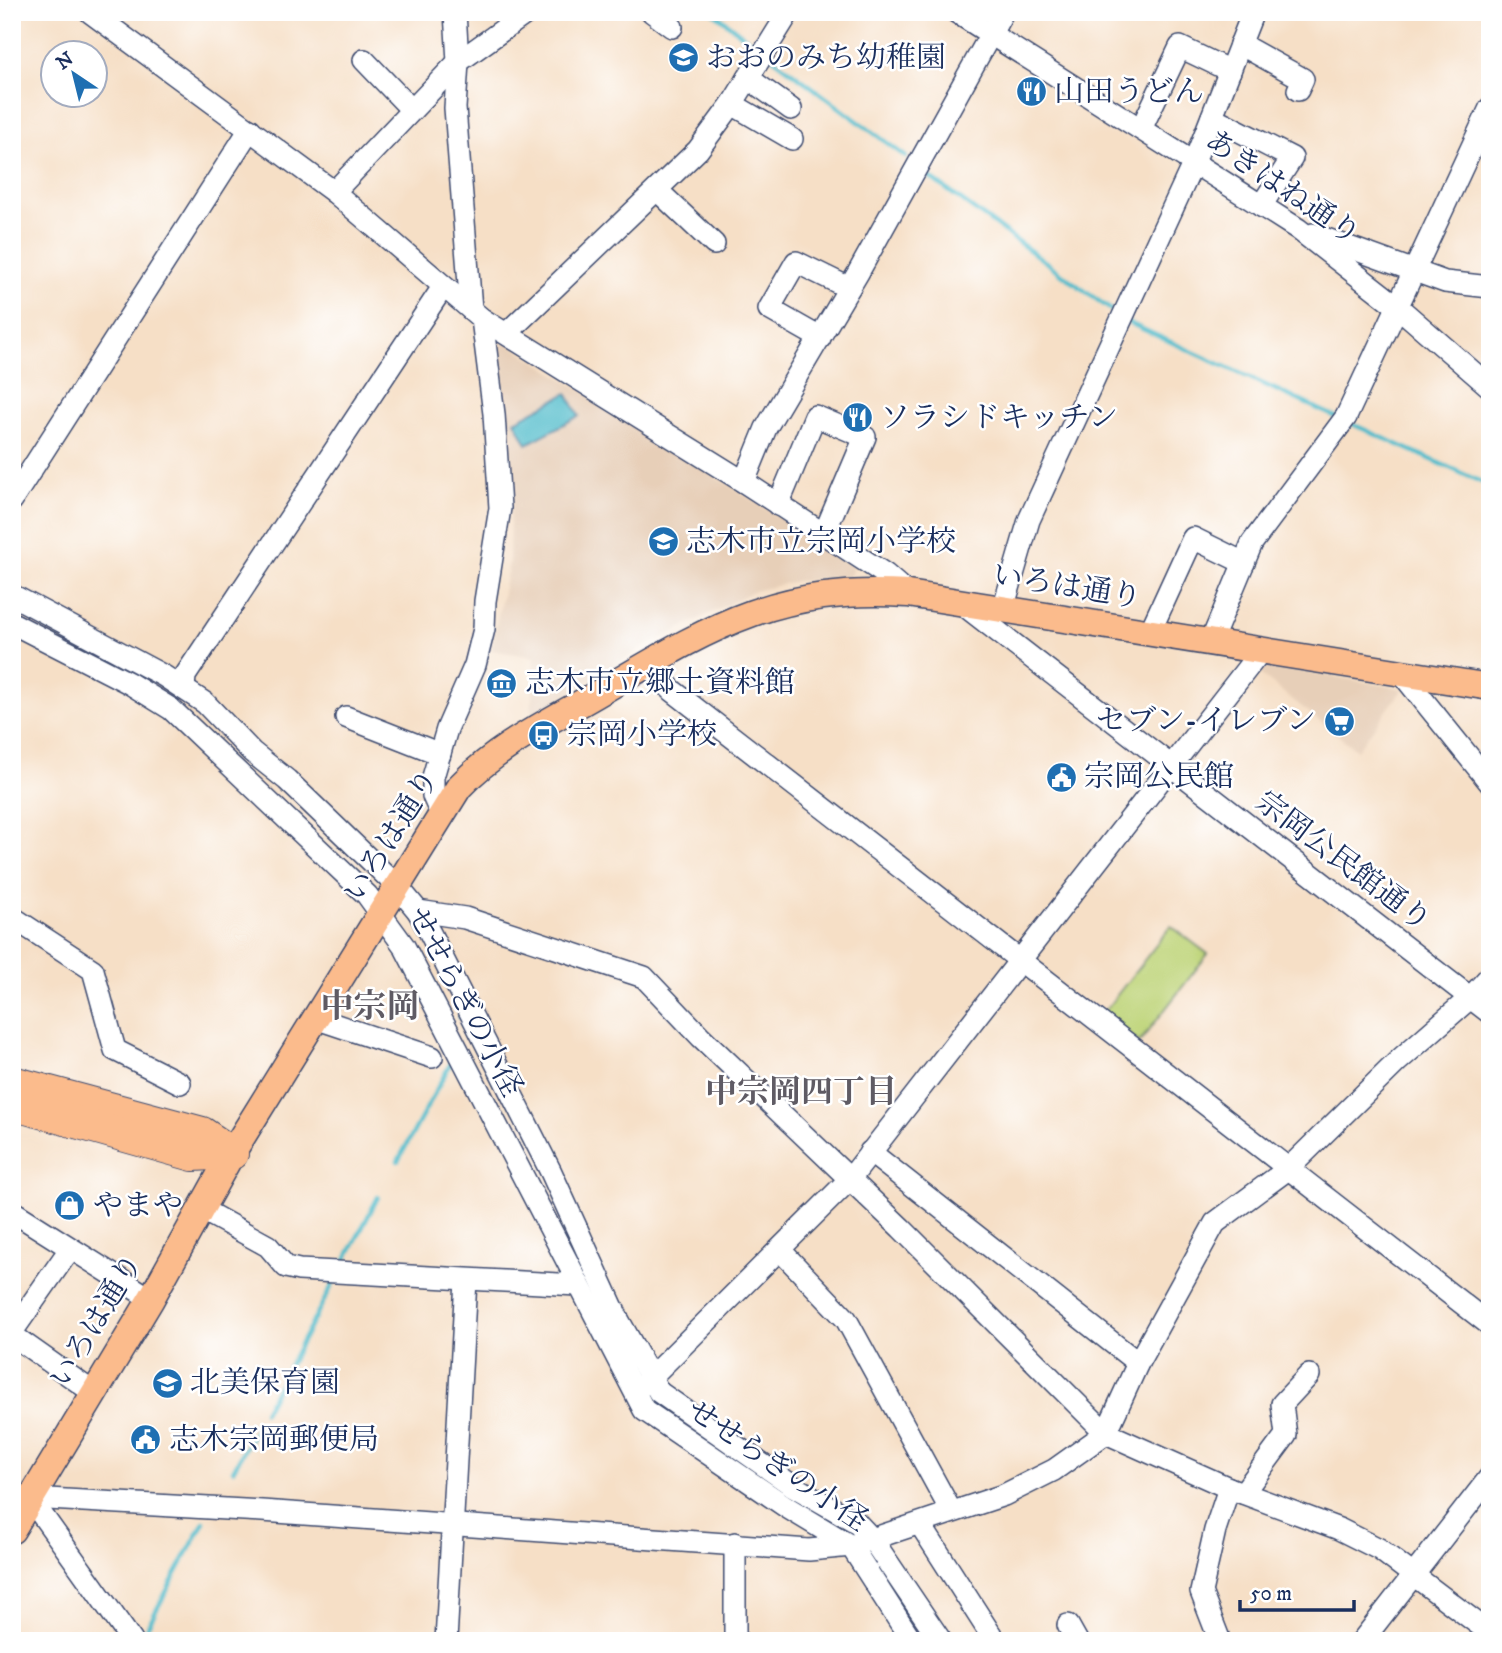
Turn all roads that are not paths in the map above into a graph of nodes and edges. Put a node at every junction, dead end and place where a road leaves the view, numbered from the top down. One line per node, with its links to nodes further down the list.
1 (90, 12): 22 (street)
2 (455, 12): 14 (street)
3 (528, 12): 14 (street)
4 (652, 12): 9 (street)
5 (789, 12): 13 (street)
6 (956, 12): 10 (street, あきはね通り)
7 (1003, 12): 10 (street)
8 (1253, 12): 11 (street)
9 (673, 27)
10 (989, 34): 23 (street, あきはね通り); 34 (street)
11 (1240, 44): 15 (street); 16 (street)
12 (363, 60): 20 (street)
13 (759, 60): 17 (street); 19 (street)
14 (458, 62): 20 (street); 36 (street)
15 (1230, 71): 21 (street); 23 (street)
16 (1298, 90)
17 (732, 104): 24 (street); 26 (street)
18 (1490, 108): 31 (street)
19 (791, 109)
20 (412, 110): 27 (street)
21 (1212, 117): 25 (street); 28 (street)
22 (250, 129): 27 (street); 41 (street)
23 (1141, 129): 25 (street, あきはね通り)
24 (792, 139)
25 (1194, 162): 28 (street, あきはね通り); 48 (street)
26 (657, 190): 30 (street); 37 (street)
27 (334, 192): 32 (street)
28 (1261, 206): 29 (street, あきはね通り)
29 (1298, 229): 31 (street); 35 (street, あきはね通り)
30 (714, 244)
31 (1415, 270): 33 (street); 35 (street)
32 (443, 287): 36 (street); 56 (street)
33 (1490, 287)
34 (849, 288): 38 (street); 38 (street)
35 (1398, 307): 39 (street, あきはね通り); 44 (street)
36 (477, 314): 37 (street); 58 (street)
37 (508, 333): 40 (street)
38 (820, 338): 40 (street)
39 (1490, 387)
40 (744, 482): 42 (street)
41 (12, 500)
42 (778, 505): 43 (street); 43 (street)
43 (824, 534): 45 (street)
44 (1244, 563): 50 (street); 51 (street)
45 (908, 594): 47 (main road, いろは通り); 53 (main road, いろは通り)
46 (12, 595): 56 (street, せせらぎの小径)
47 (961, 603): 48 (main road, いろは通り); 59 (street, 宗岡公民館通り)
48 (1003, 609): 50 (main road, いろは通り)
49 (12, 623): 62 (street, せせらぎの小径)
50 (1149, 634): 51 (main road, いろは通り)
51 (1210, 644): 52 (main road, いろは通り)
52 (1260, 652): 54 (main road, いろは通り); 59 (street)
53 (646, 665): 61 (main road, いろは通り); 65 (street)
54 (1402, 675): 55 (main road, いろは通り); 60 (street)
55 (1490, 687)
56 (184, 689): 62 (street, せせらぎの小径)
57 (346, 717): 58 (street)
58 (440, 754): 61 (street)
59 (1170, 766): 65 (street); 67 (street, 宗岡公民館通り)
60 (1490, 783)
61 (441, 814): 62 (main road, いろは通り)
62 (390, 901): 63 (street, せせらぎの小径); 69 (main road, いろは通り); 83 (street, せせらぎの小径)
63 (418, 911): 77 (street); 90 (street, せせらぎの小径)
64 (12, 917): 72 (street)
65 (1020, 960): 74 (street); 76 (street)
66 (1490, 976): 67 (street)
67 (1470, 998): 68 (street, 宗岡公民館通り); 76 (street)
68 (1490, 1013)
69 (318, 1018): 70 (street); 75 (main road, いろは通り)
70 (432, 1057)
71 (12, 1082): 75 (highway)
72 (180, 1083)
73 (12, 1104): 75 (highway)
74 (870, 1152): 77 (street); 87 (street)
75 (232, 1153): 78 (main road, いろは通り)
76 (1287, 1169): 85 (street); 87 (street)
77 (849, 1179): 81 (street); 91 (street)
78 (201, 1209): 82 (street); 84 (main road, いろは通り)
79 (12, 1211): 80 (street)
80 (70, 1249): 84 (street); 86 (street)
81 (780, 1250): 90 (street); 94 (street)
82 (466, 1280): 83 (street); 96 (street)
83 (577, 1285): 90 (street, せせらぎの小径)
84 (151, 1299): 89 (main road, いろは通り)
85 (1490, 1325)
86 (12, 1333): 89 (street)
87 (1138, 1363): 91 (street)
88 (1309, 1376): 93 (street)
89 (94, 1393): 95 (main road, いろは通り)
90 (645, 1393): 98 (street, せせらぎの小径); 98 (street)
91 (1106, 1433): 93 (street); 94 (street)
92 (1490, 1477): 100 (street)
93 (1236, 1491): 100 (street); 108 (street)
94 (951, 1511): 97 (street)
95 (19, 1515): 96 (street); 102 (street)
96 (453, 1524): 99 (street); 103 (street)
97 (919, 1524): 98 (street); 107 (street)
98 (862, 1542): 99 (street); 105 (street, せせらぎの小径); 106 (street)
99 (734, 1543): 104 (street)
100 (1413, 1575): 101 (street); 109 (street)
101 (1490, 1633)
102 (132, 1641)
103 (446, 1641)
104 (735, 1641)
105 (912, 1641)
106 (941, 1641)
107 (995, 1641)
108 (1220, 1641)
109 (1362, 1641)

